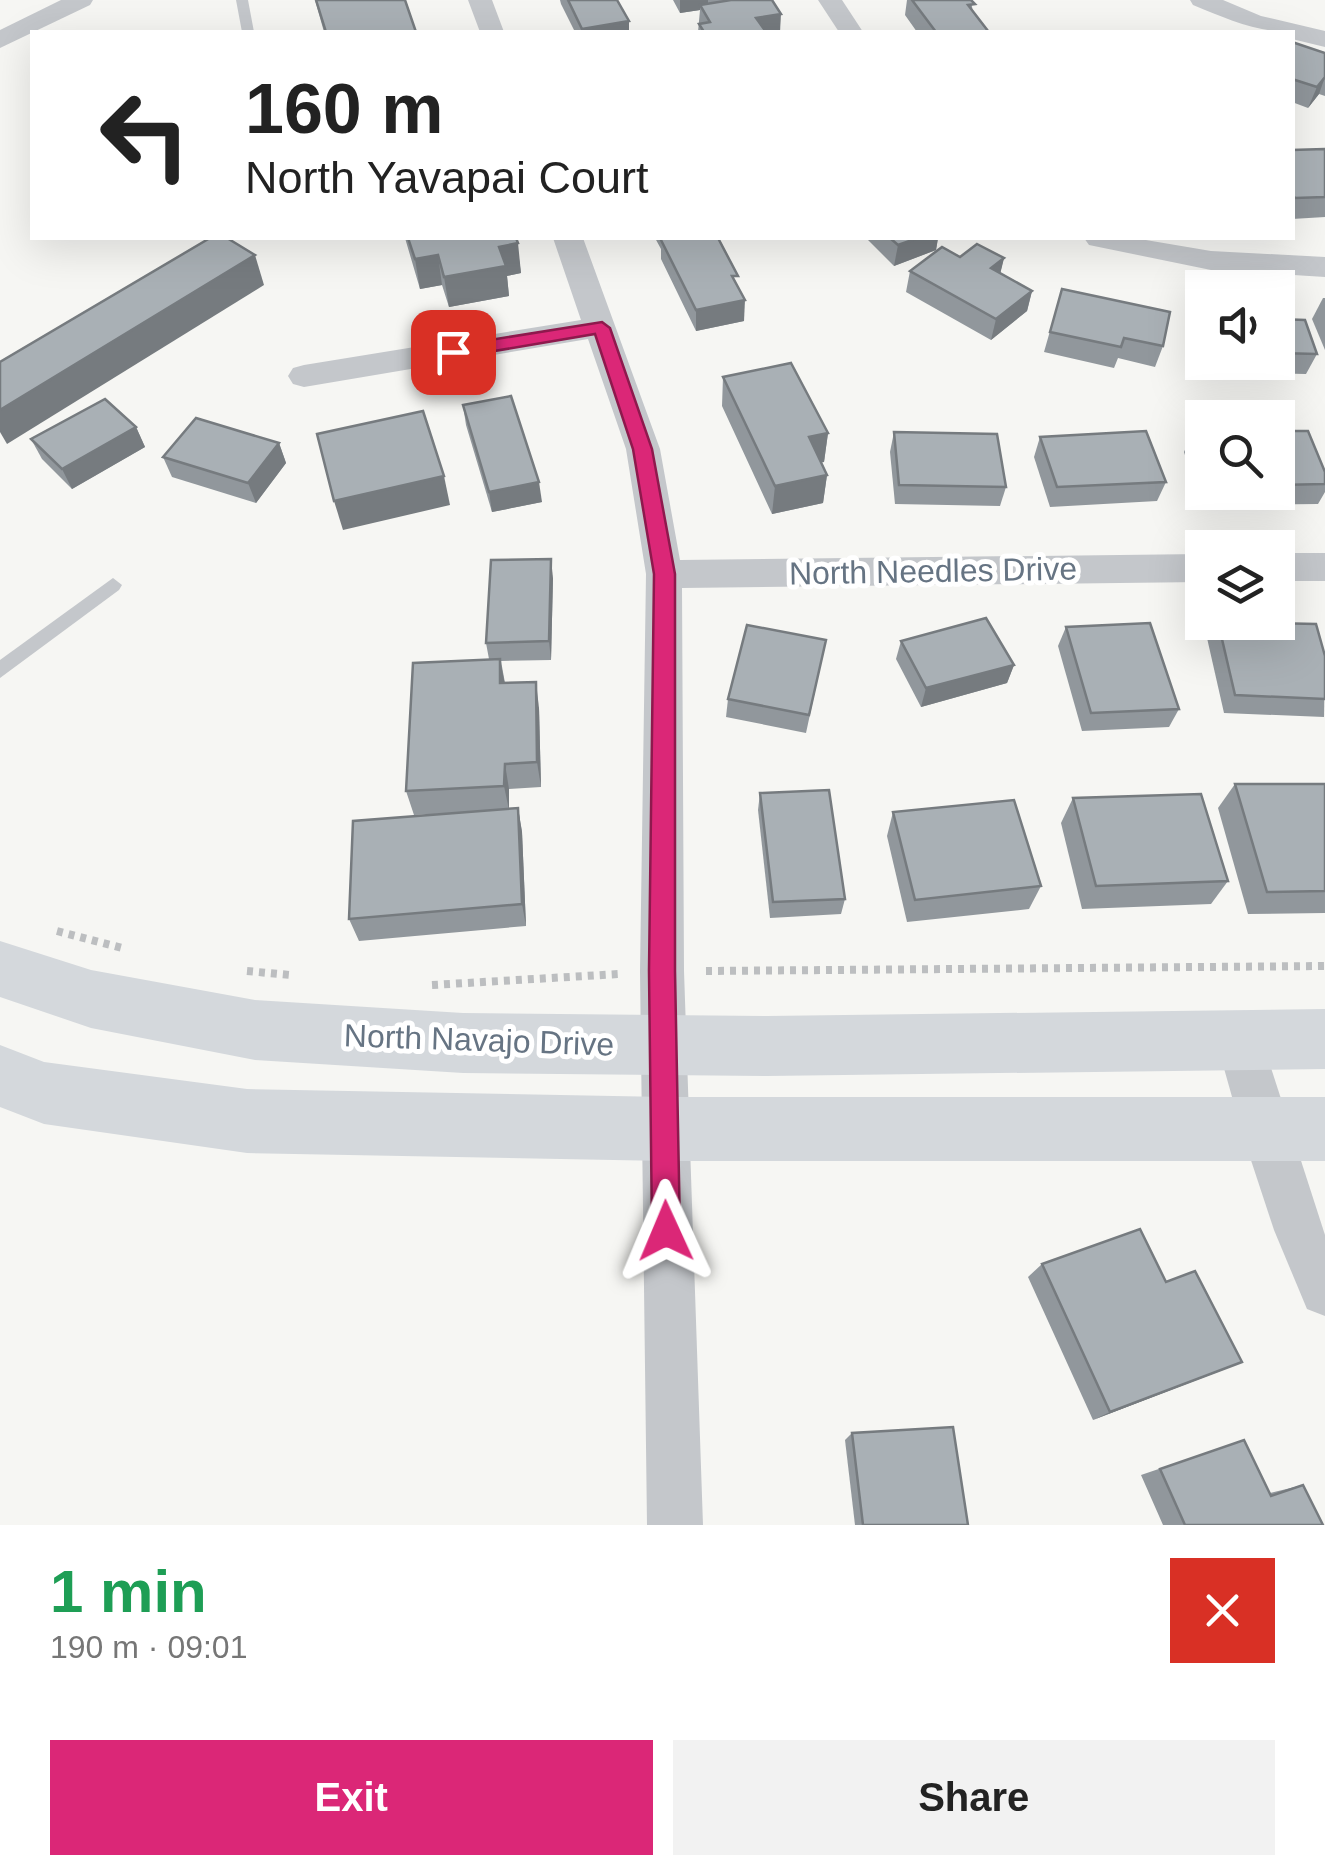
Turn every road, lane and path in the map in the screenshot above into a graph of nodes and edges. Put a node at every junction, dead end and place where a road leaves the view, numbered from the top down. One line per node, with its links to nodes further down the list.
1 (81, 0): 12 (street)
2 (242, 0): 6 (lane)
3 (480, 0): 7 (street)
4 (830, 0): 8 (street)
5 (1202, 0): 9 (street)
6 (248, 30)
7 (491, 30)
8 (851, 30)
9 (1288, 30)
10 (1295, 32): 11 (street)
11 (1325, 39)
12 (0, 40)
13 (569, 240): 16 (street)
14 (1106, 240): 15 (street)
15 (1325, 267)
16 (602, 328): 17 (street); 21 (street)
17 (304, 376)
18 (1325, 566): 19 (street)
19 (1295, 567)
20 (1185, 568): 21 (street, North Needles Drive)
21 (664, 574): 28 (street)
22 (113, 585): 23 (lane)
23 (0, 670)
24 (19, 947): 25 (path); 33 (street, North Navajo Drive)
25 (132, 951)
26 (1325, 966): 28 (path)
27 (244, 971): 29 (path)
28 (662, 971): 30 (path); 33 (street)
29 (301, 976)
30 (414, 986)
31 (1325, 1039): 32 (street, North Navajo Drive)
32 (1239, 1040): 33 (street, North Navajo Drive); 36 (street)
33 (666, 1046): 35 (street)
34 (0, 1076): 35 (street)
35 (666, 1129): 36 (street); 38 (street)
36 (1294, 1129): 37 (street)
37 (1325, 1291)
38 (675, 1525)

